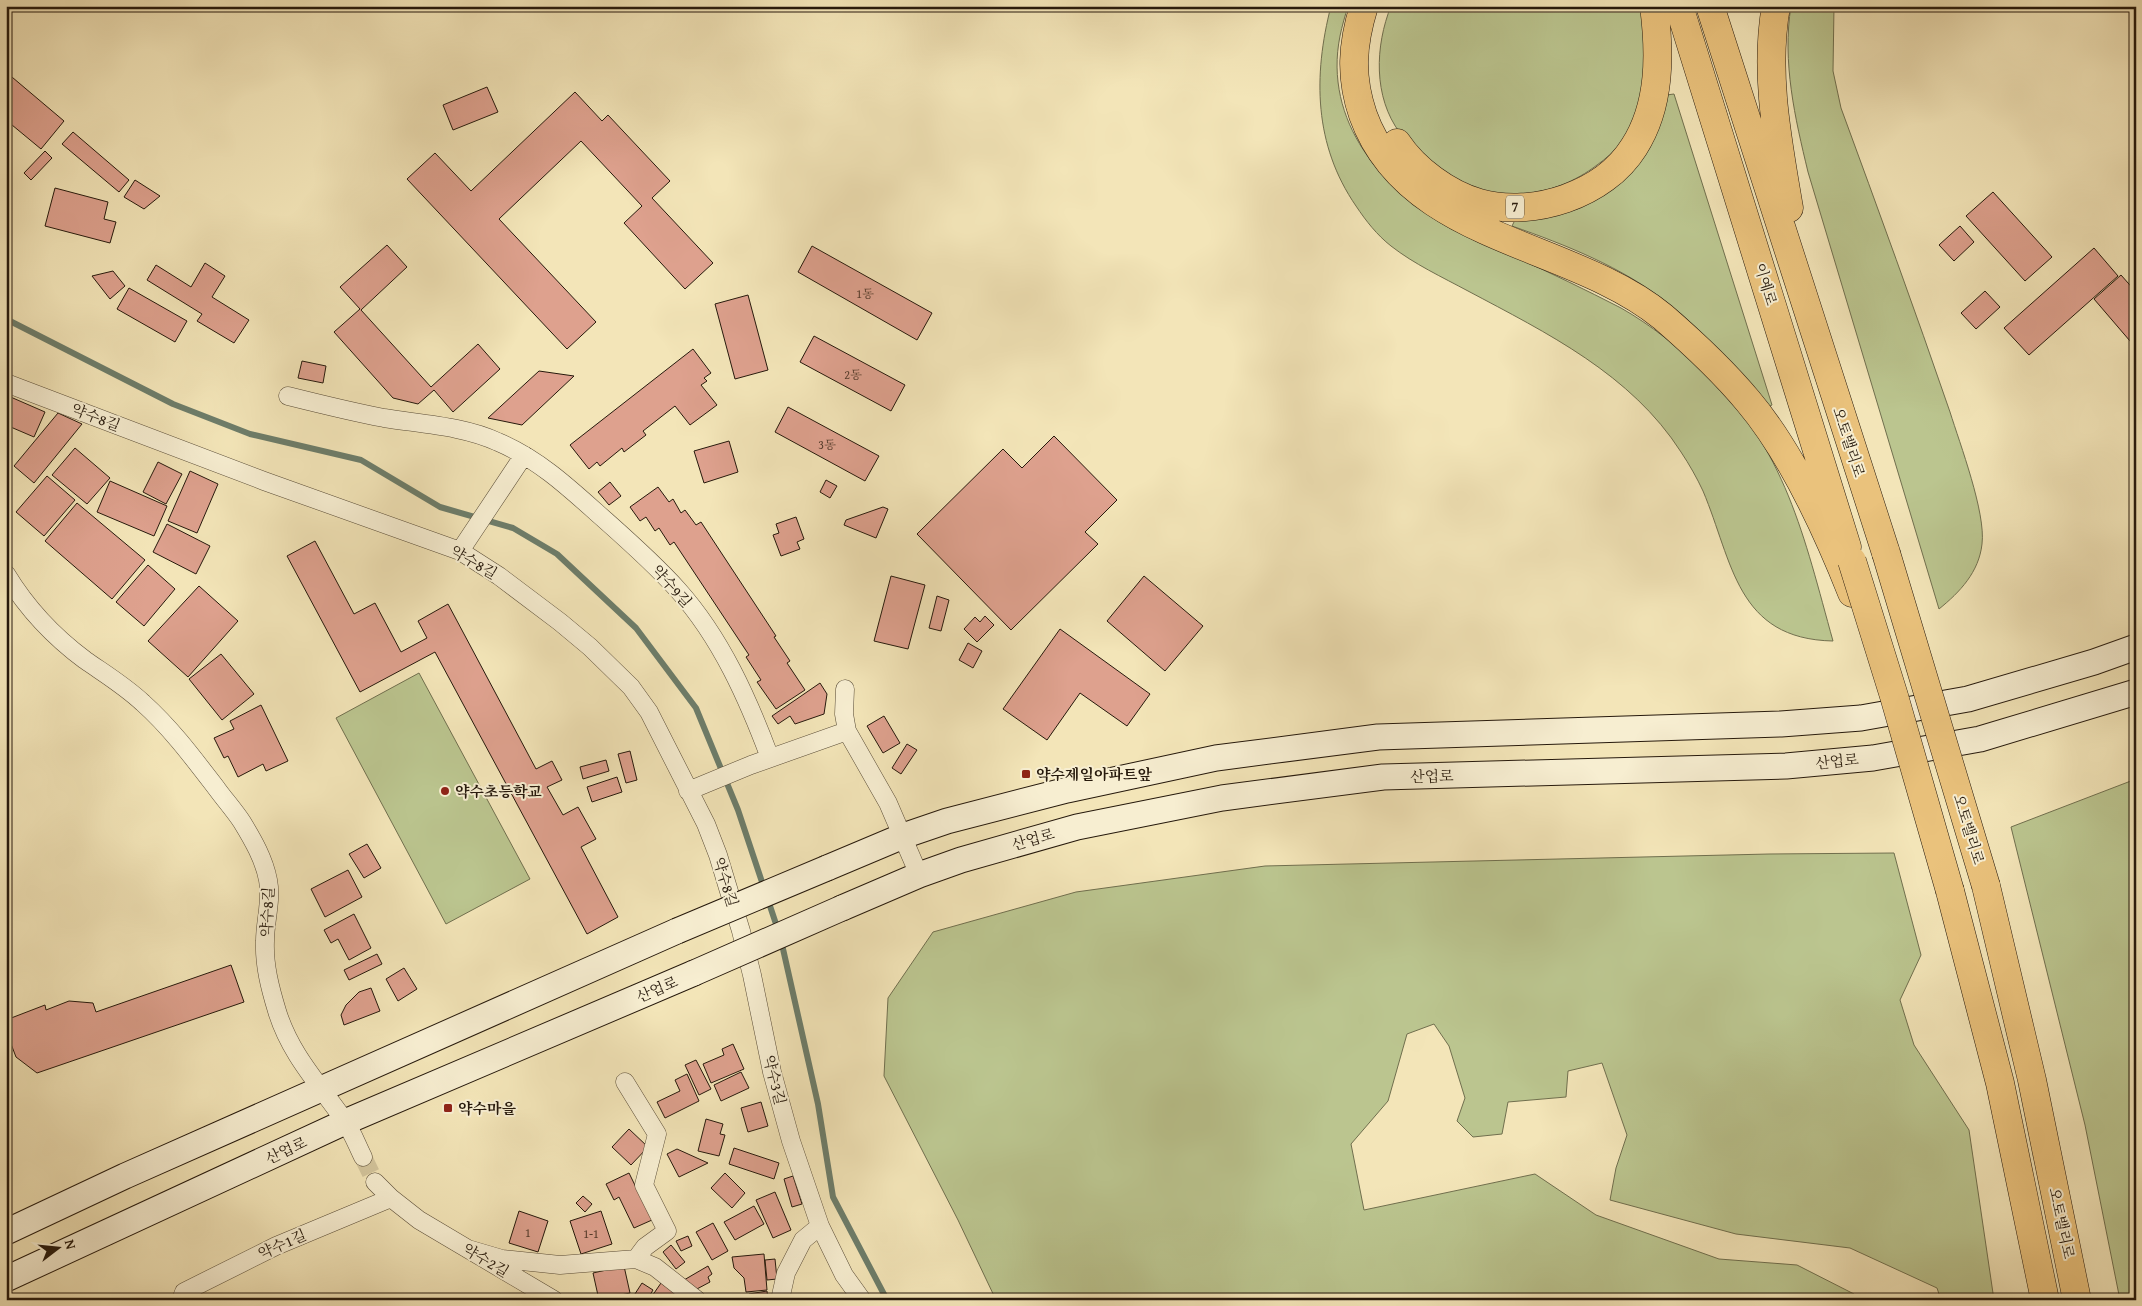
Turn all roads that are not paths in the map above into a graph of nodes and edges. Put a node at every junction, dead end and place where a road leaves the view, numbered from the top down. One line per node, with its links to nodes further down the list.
1 (1364, 6): 12 (highway)
2 (1382, 6): 3 (highway, 7)
3 (1654, 6)
4 (1679, 6): 12 (highway, 이예로)
5 (1710, 6): 7 (highway, 이예로)
6 (1776, 6): 7 (highway)
7 (1825, 368): 40 (highway, 오토밸리로, bridge)
8 (6, 383): 11 (street, 약수8길)
9 (288, 396): 10 (street, 약수9길)
10 (524, 455): 11 (street); 18 (street, 약수9길)
11 (460, 551): 19 (street, 약수8길)
12 (1846, 562): 39 (highway, bridge)
13 (6, 574): 24 (street, 약수8길)
14 (2136, 647): 20 (main road)
15 (845, 689): 17 (street)
16 (2136, 692): 21 (main road, 산업로)
17 (847, 731): 18 (street); 20 (street)
18 (770, 758): 19 (street)
19 (694, 788): 22 (street, 약수8길)
20 (903, 836): 21 (street); 24 (main road, bridge)
21 (919, 875): 25 (main road, 산업로, bridge)
22 (740, 931): 29 (street, 약수3길)
23 (625, 1082): 32 (street)
24 (321, 1089): 25 (street, 약수8길); 30 (main road)
25 (346, 1122): 26 (street, 약수8길); 33 (main road, 산업로)
26 (363, 1157)
27 (375, 1182): 28 (street, 약수2길)
28 (391, 1198): 31 (street, 약수2길); 34 (street, 약수1길)
29 (820, 1226): 37 (street); 38 (street, 약수3길)
30 (6, 1232)
31 (468, 1249): 32 (street); 35 (street, 약수2길)
32 (636, 1259): 36 (street)
33 (6, 1279)
34 (181, 1300)
35 (554, 1300)
36 (697, 1300)
37 (780, 1300)
38 (862, 1300)
39 (2045, 1300)
40 (2077, 1300)

